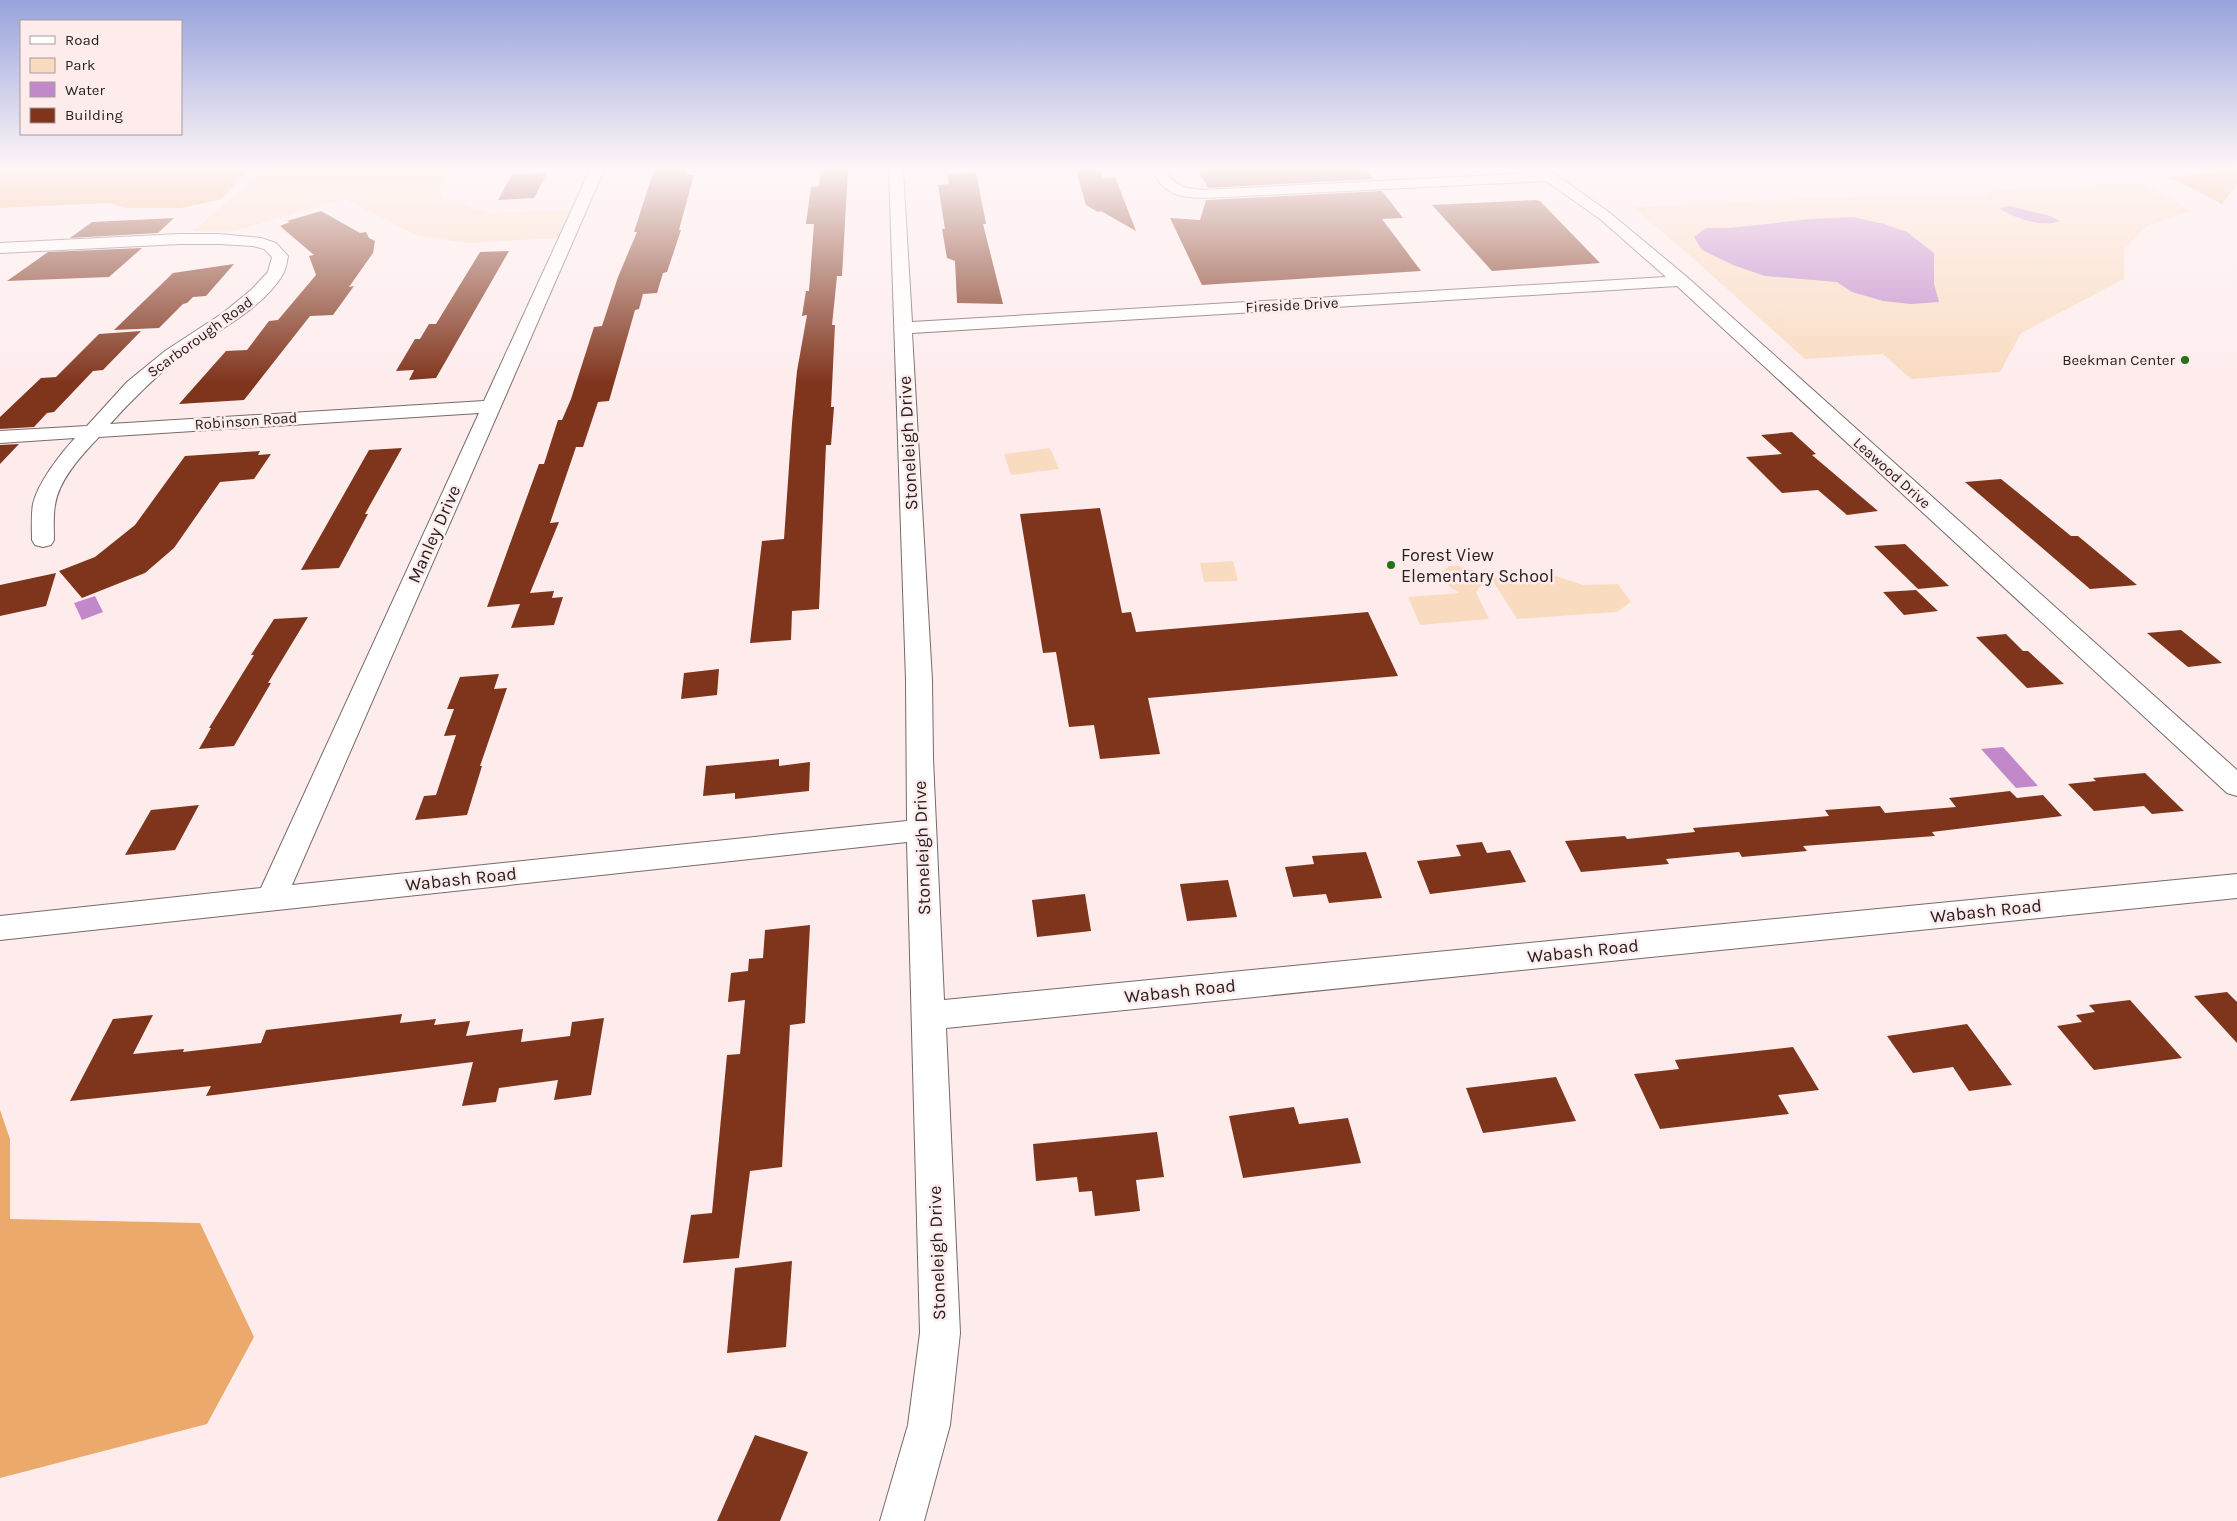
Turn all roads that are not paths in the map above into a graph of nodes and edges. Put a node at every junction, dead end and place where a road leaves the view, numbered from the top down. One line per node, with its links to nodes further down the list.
1 (140, 241): 6 (street, Scarborough Road)
2 (230, 241): 10 (street, Scarborough Road)
3 (565, 241): 9 (street, Manley Drive)
4 (899, 241): 8 (street, Stoneleigh Drive)
5 (1634, 241): 7 (street, Leawood Drive)
6 (0, 248)
7 (1681, 281): 8 (street, Fireside Drive); 13 (street, Leawood Drive)
8 (902, 328): 14 (street, Stoneleigh Drive)
9 (491, 406): 10 (street, Robinson Road); 16 (street, Manley Drive)
10 (94, 431): 11 (street, Robinson Road); 12 (street, Scarborough Road)
11 (0, 437)
12 (43, 540)
13 (2237, 786)
14 (922, 830): 16 (street, Wabash Road); 18 (street, Stoneleigh Drive)
15 (2237, 886): 18 (street, Wabash Road)
16 (271, 899): 17 (street, Wabash Road)
17 (0, 928)
18 (929, 1016): 19 (street, Stoneleigh Drive)
19 (902, 1521)

